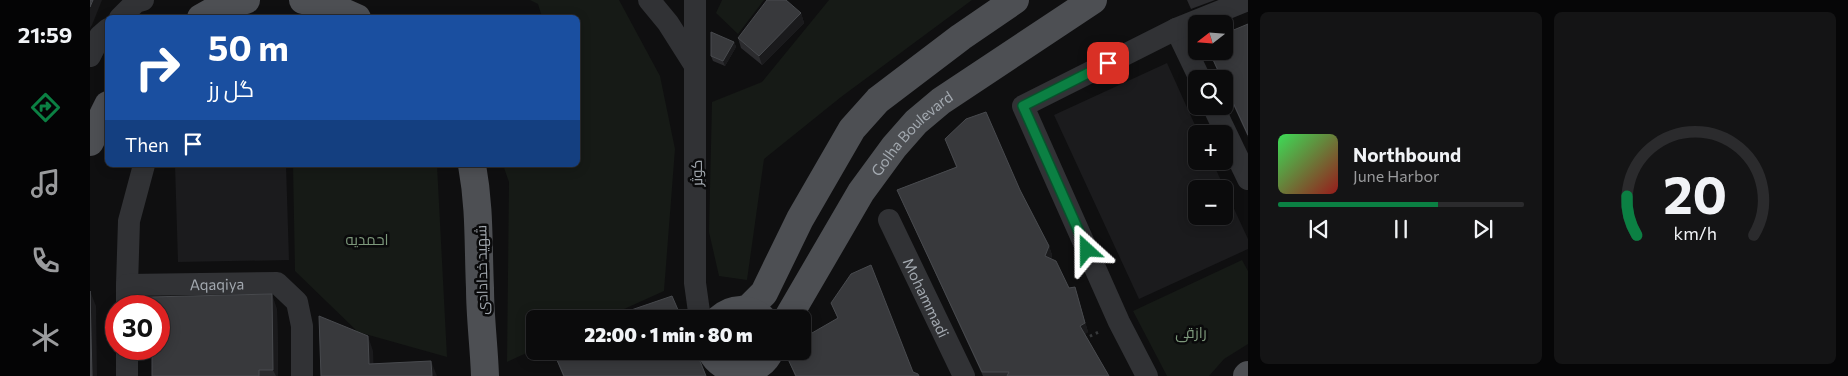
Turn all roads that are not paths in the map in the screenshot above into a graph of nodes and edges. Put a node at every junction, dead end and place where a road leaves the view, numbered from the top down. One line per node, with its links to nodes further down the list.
1 (143, 0): 10 (street)
2 (246, 0): 9 (main road)
3 (649, 0): 15 (street)
4 (695, 0): 15 (street, کوثر)
5 (1016, 0): 29 (main road)
6 (1093, 0): 30 (main road, Golha Boulevard)
7 (1248, 0): 12 (street)
8 (307, 6): 11 (main road)
9 (201, 11)
10 (123, 15)
11 (350, 15)
12 (1176, 29): 16 (street); 38 (street)
13 (105, 32): 14 (street)
14 (90, 56)
15 (694, 64): 24 (street, کوثر)
16 (1196, 70)
17 (105, 111): 19 (main road)
18 (1217, 115): 22 (street)
19 (90, 142)
20 (143, 167): 25 (street)
21 (472, 167): 36 (main road, شهید خدادادی)
22 (1248, 179)
23 (889, 220): 37 (street, Mohammadi)
24 (695, 283): 27 (street, کوثر); 28 (street)
25 (127, 295)
26 (139, 295): 35 (street, Aqaqiya)
27 (699, 310)
28 (730, 310)
29 (745, 310)
30 (792, 310)
31 (127, 360): 34 (street)
32 (716, 360): 33 (main road)
33 (771, 361)
34 (128, 376)
35 (302, 376)
36 (484, 376)
37 (964, 376)
38 (1147, 376)

